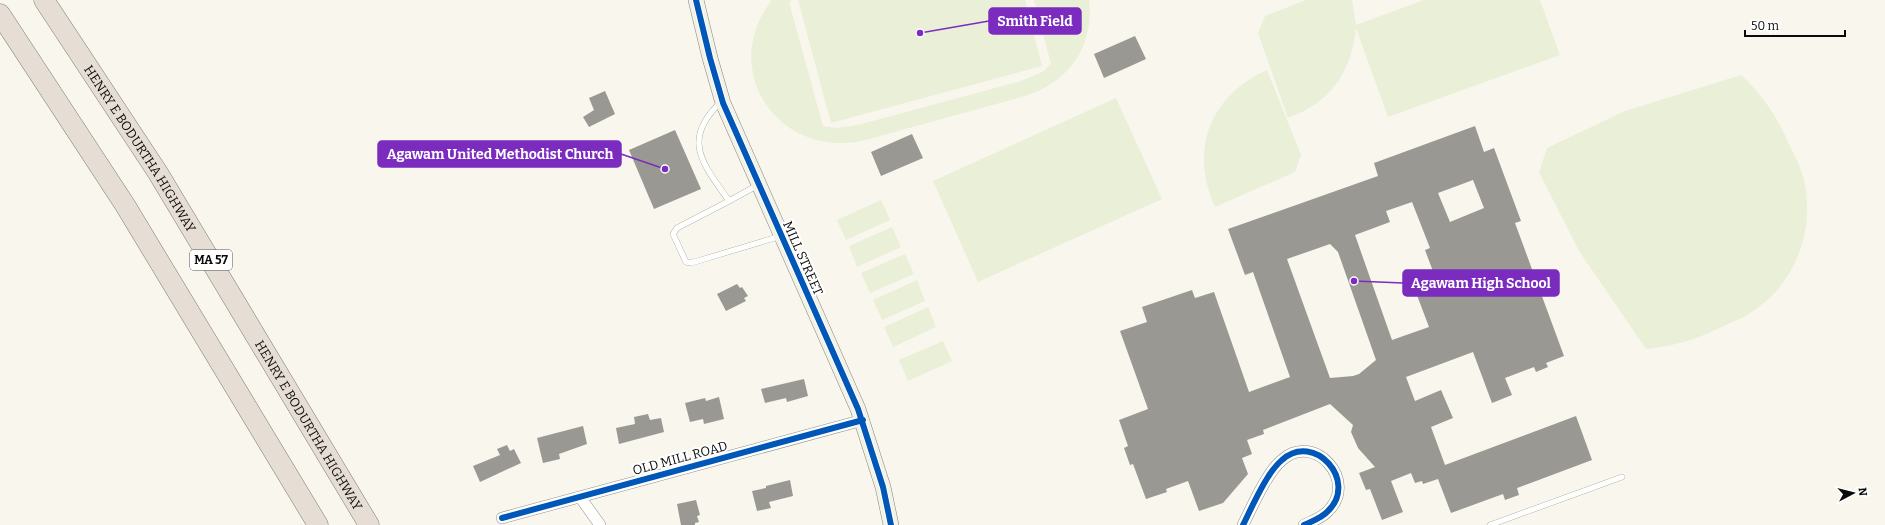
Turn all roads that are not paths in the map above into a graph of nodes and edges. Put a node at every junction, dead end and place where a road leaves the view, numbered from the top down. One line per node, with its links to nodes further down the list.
1 (44, 0): 13 (highway, HENRY E BODURTHA HIGHWAY / MA 57)
2 (696, 0): 4 (street, MILL STREET)
3 (0, 14): 12 (highway)
4 (723, 101): 5 (street, MILL STREET); 6 (lane)
5 (758, 185): 6 (lane); 7 (street, MILL STREET)
6 (729, 201): 7 (lane)
7 (782, 236): 8 (street, MILL STREET)
8 (863, 420): 10 (street, OLD MILL ROAD); 15 (street, MILL STREET)
9 (1622, 477): 18 (lane)
10 (580, 497): 11 (street, OLD MILL ROAD); 14 (street)
11 (502, 518)
12 (318, 525)
13 (369, 525)
14 (600, 525)
15 (891, 525)
16 (1243, 525): 17 (street)
17 (1304, 525)
18 (1490, 525)

